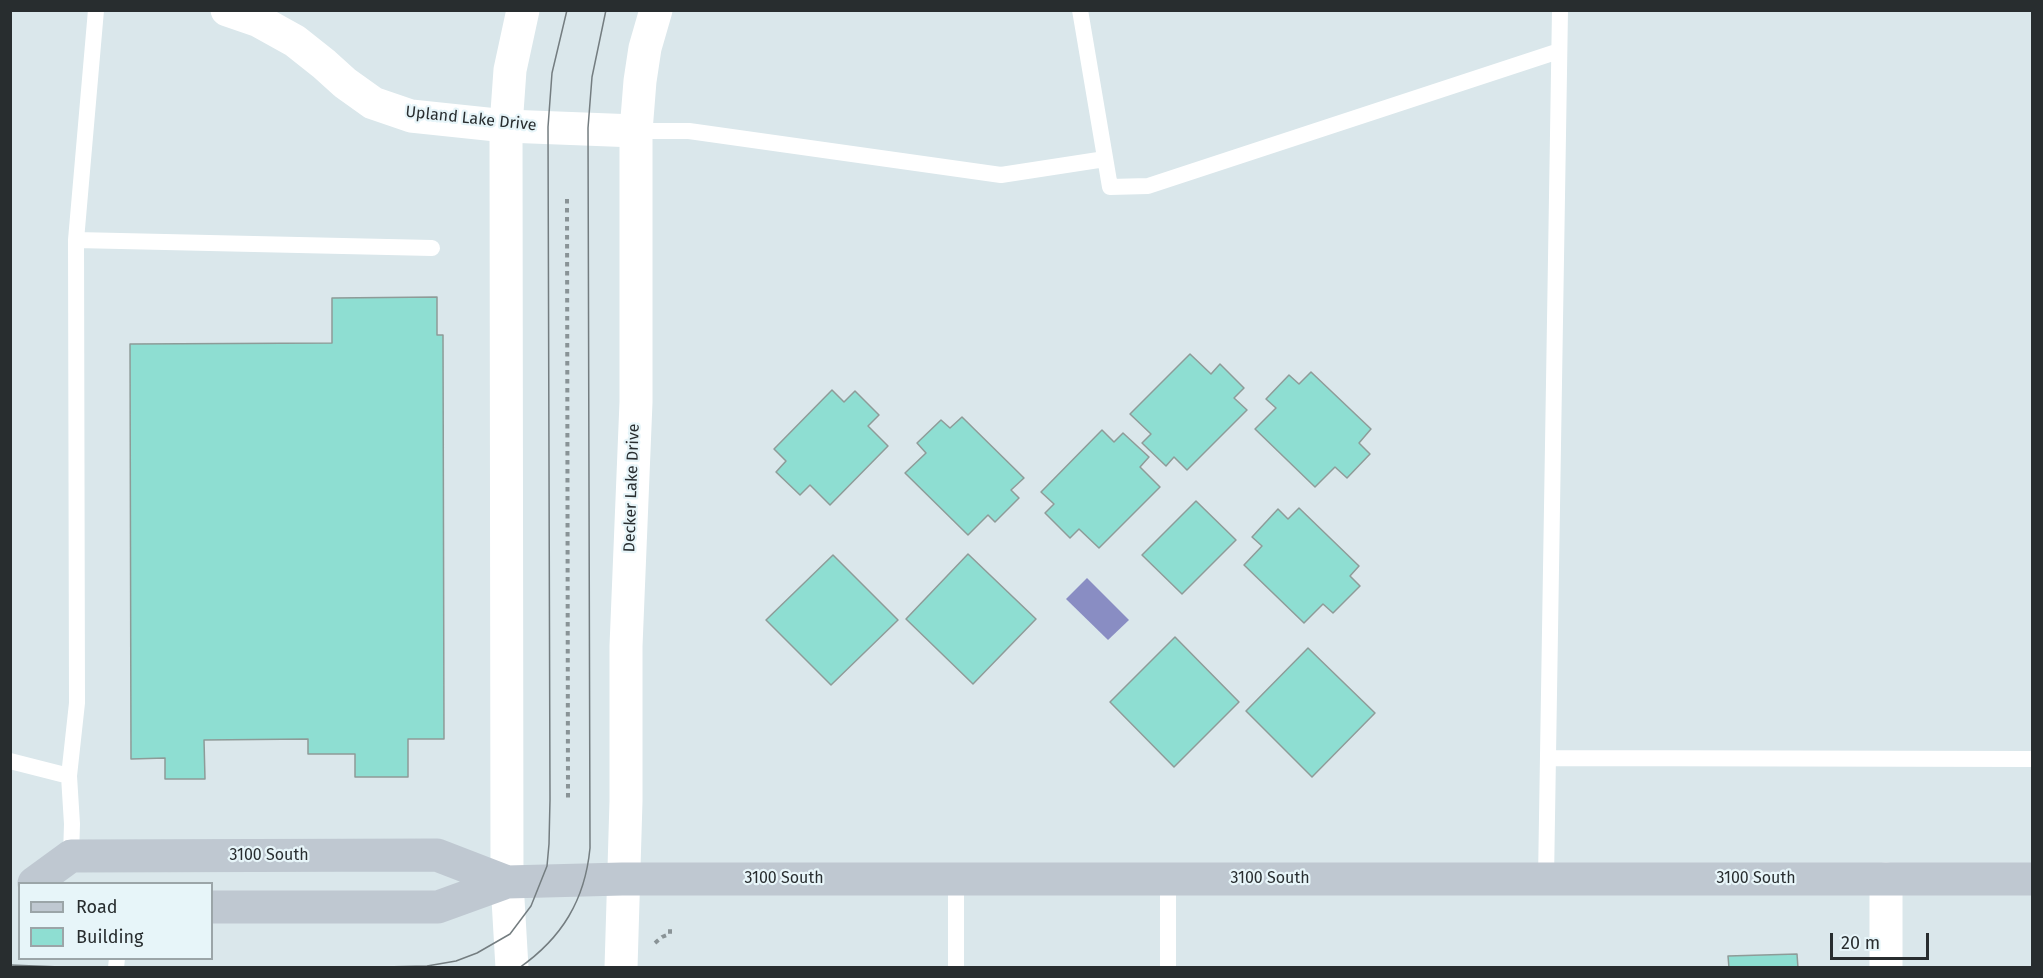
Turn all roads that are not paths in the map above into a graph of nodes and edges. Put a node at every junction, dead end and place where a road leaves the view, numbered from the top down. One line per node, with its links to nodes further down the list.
1 (96, 10): 11 (lane)
2 (227, 10): 8 (street, Upland Lake Drive)
3 (523, 10): 8 (street)
4 (656, 10): 9 (street, Decker Lake Drive)
5 (1080, 10): 10 (lane)
6 (1560, 10): 7 (lane)
7 (1559, 51): 10 (lane); 13 (lane)
8 (506, 126): 9 (street, Upland Lake Drive); 25 (street)
9 (636, 131): 10 (lane); 18 (street, Decker Lake Drive)
10 (1105, 159)
11 (76, 240): 12 (lane); 16 (lane)
12 (432, 248)
13 (1548, 758): 14 (lane); 21 (lane)
14 (2032, 759)
15 (10, 761): 16 (lane)
16 (69, 776): 17 (lane)
17 (71, 856): 24 (main road); 25 (main road, 3100 South)
18 (622, 879): 19 (main road, 3100 South); 25 (main road, 3100 South); 28 (street, Decker Lake Drive)
19 (956, 879): 20 (main road, 3100 South); 29 (lane)
20 (1168, 879): 21 (main road, 3100 South); 30 (lane)
21 (1546, 879): 22 (main road, 3100 South)
22 (1886, 879): 23 (main road, 3100 South); 31 (street)
23 (2032, 879)
24 (28, 882)
25 (507, 882): 26 (main road, 3100 South); 27 (street)
26 (213, 907)
27 (512, 968)
28 (621, 968)
29 (956, 968)
30 (1168, 968)
31 (1886, 968)

